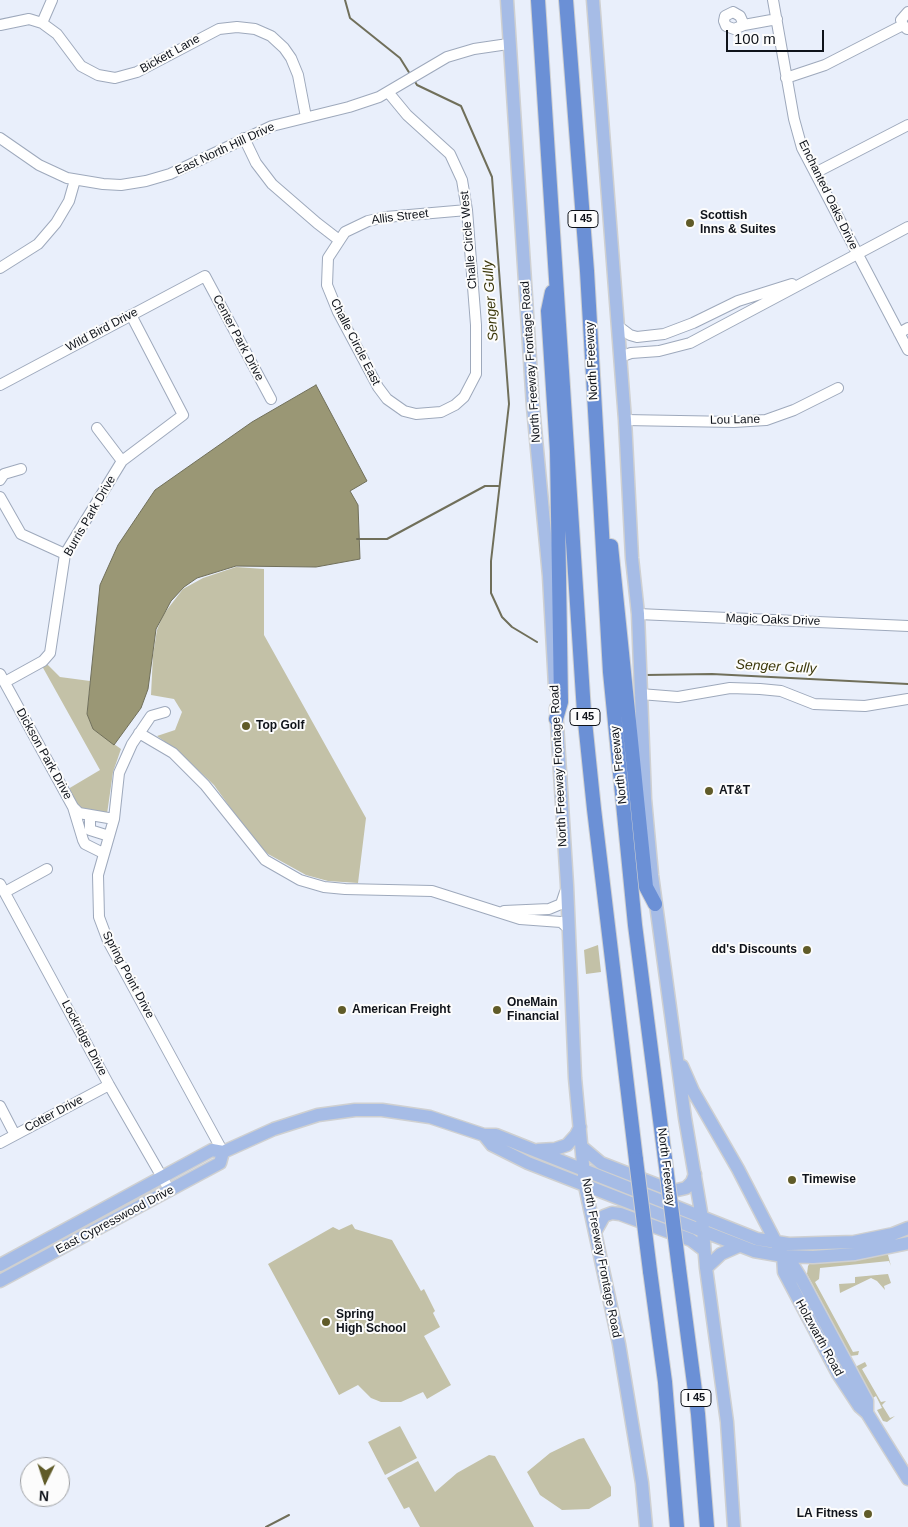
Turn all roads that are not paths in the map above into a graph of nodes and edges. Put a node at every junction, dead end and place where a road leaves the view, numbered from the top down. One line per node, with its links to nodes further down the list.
1 (52, 0): 9 (street)
2 (507, 0): 13 (main road, North Freeway Frontage Road)
3 (538, 0): 27 (highway, I 45)
4 (566, 0): 45 (highway, North Freeway / I 45)
5 (593, 0): 32 (main road)
6 (774, 0): 8 (street, Enchanted Oaks Drive)
7 (908, 12): 12 (street)
8 (777, 19): 11 (street); 14 (street, Enchanted Oaks Drive)
9 (42, 23): 10 (street); 16 (street, Bickett Lane)
10 (0, 25)
11 (744, 25)
12 (905, 27): 14 (street)
13 (508, 44): 15 (street, East North Hill Drive); 57 (main road, North Freeway Frontage Road)
14 (786, 78): 20 (street, Enchanted Oaks Drive)
15 (388, 92): 16 (street, East North Hill Drive); 22 (street, Challe Circle West)
16 (306, 117): 19 (street, East North Hill Drive)
17 (908, 125): 20 (street)
18 (0, 138): 21 (street, East North Hill Drive)
19 (244, 138): 21 (street, East North Hill Drive); 24 (street)
20 (814, 173): 25 (street, Enchanted Oaks Drive)
21 (75, 180): 26 (street)
22 (467, 210): 24 (street, Allis Street); 42 (street, Challe Circle West)
23 (908, 227): 25 (street)
24 (339, 240): 42 (street, Challe Circle East)
25 (857, 254): 29 (street); 34 (street, Enchanted Oaks Drive)
26 (0, 268)
27 (556, 272): 57 (highway); 103 (highway, I 45, bridge)
28 (205, 276): 30 (street, Wild Bird Drive); 41 (street, Center Park Drive)
29 (805, 281): 31 (street); 33 (street)
30 (131, 315): 39 (street, Wild Bird Drive); 46 (street, Burris Park Drive)
31 (709, 315): 33 (street); 35 (street)
32 (618, 326): 35 (street); 38 (main road)
33 (717, 330): 37 (street)
34 (904, 331): 36 (street, Enchanted Oaks Drive)
35 (646, 337): 37 (street)
36 (908, 350)
37 (644, 353): 38 (street)
38 (620, 357): 43 (main road)
39 (0, 385)
40 (838, 388): 43 (street, Lou Lane)
41 (271, 399)
42 (450, 407)
43 (625, 420): 51 (main road)
44 (97, 428): 46 (street)
45 (596, 436): 67 (highway); 104 (highway, North Freeway / I 45, bridge)
46 (122, 461): 50 (street, Burris Park Drive)
47 (21, 469): 48 (street)
48 (0, 480)
49 (0, 497): 50 (street)
50 (65, 554): 53 (street, Burris Park Drive)
51 (638, 614): 52 (street, Magic Oaks Drive); 54 (main road)
52 (908, 626)
53 (2, 678): 59 (street, Dickson Park Drive)
54 (640, 694): 55 (street); 67 (main road)
55 (908, 699)
56 (165, 712): 58 (street, Spring Point Drive)
57 (556, 719): 65 (main road, North Freeway Frontage Road)
58 (139, 733): 61 (street, Spring Point Drive); 68 (street)
59 (73, 807): 60 (street, Dickson Park Drive); 63 (street, Dickson Park Drive)
60 (90, 815): 61 (street, Dickson Park Drive); 62 (street)
61 (114, 820): 62 (street, Spring Point Drive)
62 (109, 836): 63 (street, Spring Point Drive)
63 (102, 853): 79 (street, Spring Point Drive)
64 (47, 869): 66 (street)
65 (567, 885): 68 (street); 69 (main road, North Freeway Frontage Road)
66 (2, 888): 71 (street, Lockridge Drive)
67 (655, 904): 70 (main road)
68 (503, 912): 69 (street)
69 (569, 930): 73 (main road, North Freeway Frontage Road)
70 (676, 1053): 81 (main road); 89 (main road, Holzwarth Road)
71 (109, 1085): 74 (street, Cotter Drive); 82 (street, Lockridge Drive)
72 (0, 1106): 74 (street)
73 (580, 1127): 77 (main road, North Freeway Frontage Road); 78 (main road)
74 (15, 1135): 76 (street, Cotter Drive)
75 (484, 1135): 78 (main road, East Cypresswood Drive); 79 (main road, East Cypresswood Drive); 83 (main road, East Cypresswood Drive)
76 (0, 1143)
77 (582, 1148): 80 (main road, North Freeway Frontage Road); 81 (main road)
78 (534, 1150): 80 (main road, East Cypresswood Drive)
79 (223, 1152): 82 (main road, East Cypresswood Drive); 84 (main road, East Cypresswood Drive)
80 (584, 1171): 83 (main road, North Freeway Frontage Road); 85 (main road, East Cypresswood Drive)
81 (695, 1174): 85 (main road)
82 (162, 1177): 84 (street, Lockridge Drive); 87 (main road, East Cypresswood Drive)
83 (585, 1186): 85 (main road, East Cypresswood Drive); 88 (main road, North Freeway Frontage Road)
84 (170, 1191): 91 (main road, East Cypresswood Drive)
85 (702, 1225): 89 (main road); 92 (main road); 93 (main road)
86 (908, 1228): 89 (main road)
87 (63, 1231): 91 (main road); 96 (main road, East Cypresswood Drive)
88 (595, 1232): 93 (main road); 102 (main road, North Freeway Frontage Road)
89 (777, 1242): 94 (main road, Holzwarth Road)
90 (908, 1243): 95 (main road)
91 (70, 1244): 99 (main road, East Cypresswood Drive)
92 (739, 1246): 94 (main road); 97 (main road)
93 (704, 1250): 97 (main road)
94 (783, 1256): 95 (main road); 98 (main road, Holzwarth Road); 100 (main road, Holzwarth Road)
95 (811, 1257): 98 (main road)
96 (0, 1265)
97 (706, 1268): 105 (main road)
98 (802, 1280): 100 (main road, Holzwarth Road)
99 (0, 1281)
100 (868, 1413): 101 (main road, Holzwarth Road)
101 (908, 1479)
102 (646, 1527)
103 (676, 1527)
104 (707, 1527)
105 (734, 1527)

